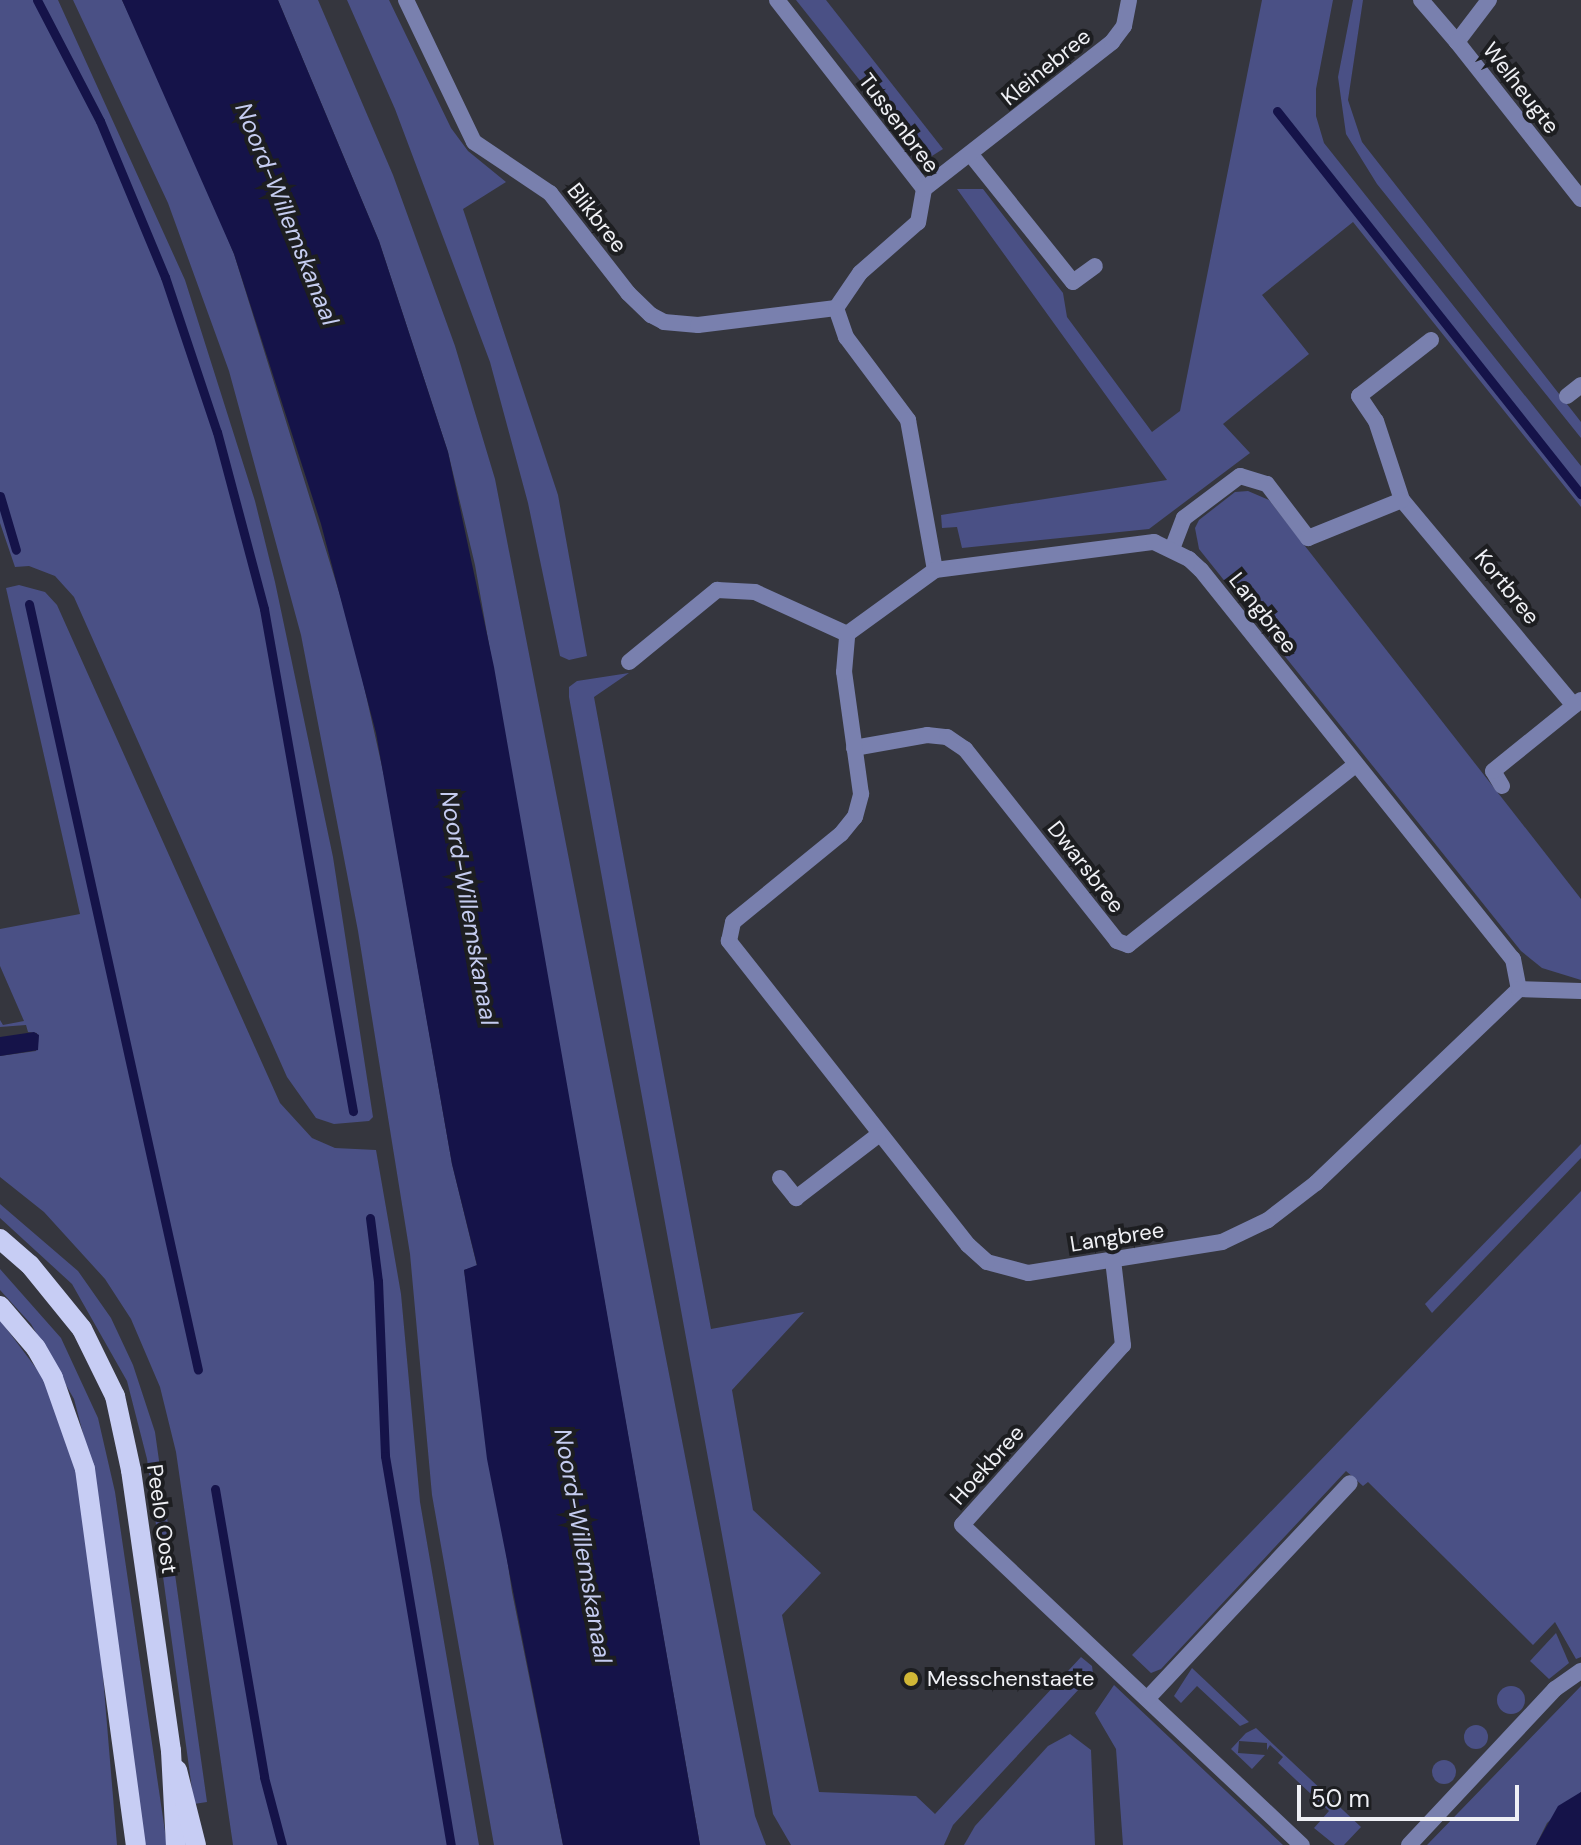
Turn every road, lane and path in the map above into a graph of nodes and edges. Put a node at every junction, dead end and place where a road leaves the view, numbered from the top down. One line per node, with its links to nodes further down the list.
1 (406, 0): 11 (street, Blikbree)
2 (777, 0): 8 (street, Tussenbree)
3 (1129, 0): 7 (street, Kleinebree)
4 (1421, 0): 6 (street, Welheugte)
5 (1489, 0): 6 (street, Welheugte)
6 (1457, 42): 9 (street, Welheugte)
7 (972, 156): 8 (street, Kleinebree); 10 (street)
8 (924, 189): 11 (street, Tussenbree)
9 (1581, 199)
10 (1095, 266)
11 (836, 308): 17 (street)
12 (1431, 340): 15 (street, Kortbree)
13 (1581, 385): 14 (street)
14 (1567, 396)
15 (1402, 500): 16 (street); 20 (street, Kortbree)
16 (1172, 549): 17 (street, Langbree); 22 (street, Langbree)
17 (935, 570): 18 (street, Langbree)
18 (847, 634): 19 (street); 21 (street, Langbree)
19 (629, 662)
20 (1578, 703): 23 (street, Kortbree)
21 (854, 748): 22 (street, Dwarsbree); 26 (street, Langbree)
22 (1355, 765): 24 (street, Langbree)
23 (1502, 786)
24 (1519, 989): 25 (street); 29 (street, Langbree)
25 (1581, 991)
26 (878, 1135): 27 (street); 29 (street, Langbree)
27 (780, 1178)
28 (0, 1239): 34 (main road, Peelo Oost)
29 (1113, 1260): 33 (street, Hoekbree)
30 (0, 1306): 35 (main road)
31 (1350, 1483): 33 (street)
32 (1581, 1671): 39 (street)
33 (1147, 1699): 38 (street, Hoekbree)
34 (171, 1751): 36 (main road, Peelo Oost); 37 (main road)
35 (136, 1845)
36 (176, 1845)
37 (196, 1845)
38 (1302, 1845)
39 (1409, 1845)

